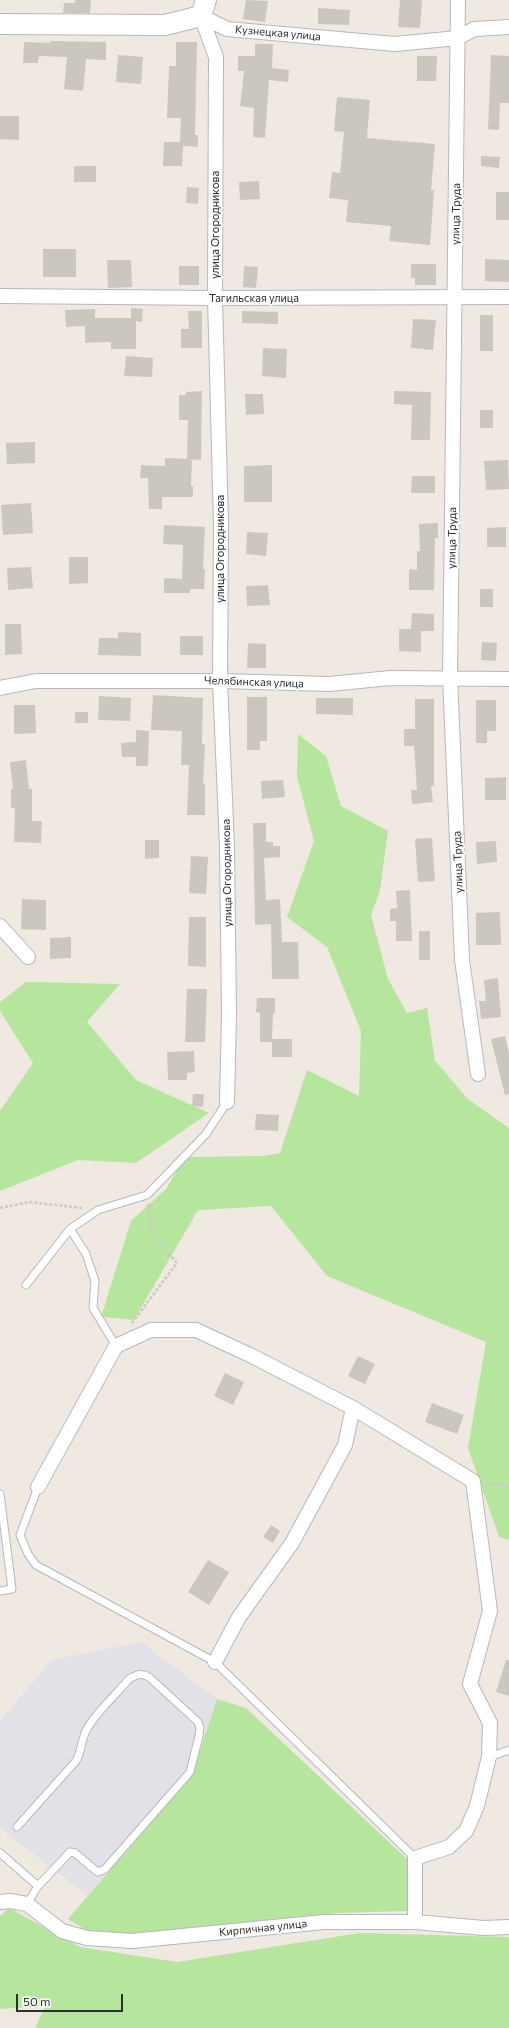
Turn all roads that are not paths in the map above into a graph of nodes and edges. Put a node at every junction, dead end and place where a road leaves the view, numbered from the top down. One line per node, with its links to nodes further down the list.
1 (458, 0): 5 (street, улица Труда)
2 (204, 8): 3 (main road); 5 (street, Кузнецкая улица); 9 (street, улица Огородникова)
3 (0, 24)
4 (509, 27): 5 (street, Кузнецкая улица)
5 (458, 38): 7 (street, улица Труда)
6 (0, 296): 9 (street, Тагильская улица)
7 (456, 296): 8 (street, Тагильская улица); 9 (street, Тагильская улица); 10 (street, улица Труда)
8 (509, 296)
9 (215, 298): 12 (street, улица Огородникова)
10 (450, 677): 11 (street, Челябинская улица); 12 (street, Челябинская улица); 16 (street, улица Труда)
11 (509, 679)
12 (220, 681): 13 (street, Челябинская улица); 17 (street, улица Огородникова)
13 (0, 688)
14 (0, 926): 15 (street)
15 (28, 957)
16 (478, 1074)
17 (227, 1102): 18 (lane)
18 (70, 1229): 19 (lane); 20 (lane)
19 (26, 1285)
20 (116, 1346): 21 (street); 22 (street)
21 (353, 1408): 25 (street); 27 (street)
22 (38, 1486): 25 (lane)
23 (0, 1494): 24 (lane)
24 (0, 1590)
25 (215, 1662): 30 (lane)
26 (509, 1750): 27 (lane)
27 (489, 1757): 30 (street)
28 (17, 1827): 31 (lane)
29 (0, 1853): 31 (lane)
30 (415, 1858): 34 (street)
31 (38, 1886): 33 (lane)
32 (0, 1902): 33 (street)
33 (27, 1904): 34 (street, Кирпичная улица)
34 (415, 1922): 35 (street, Кирпичная улица)
35 (509, 1927)

